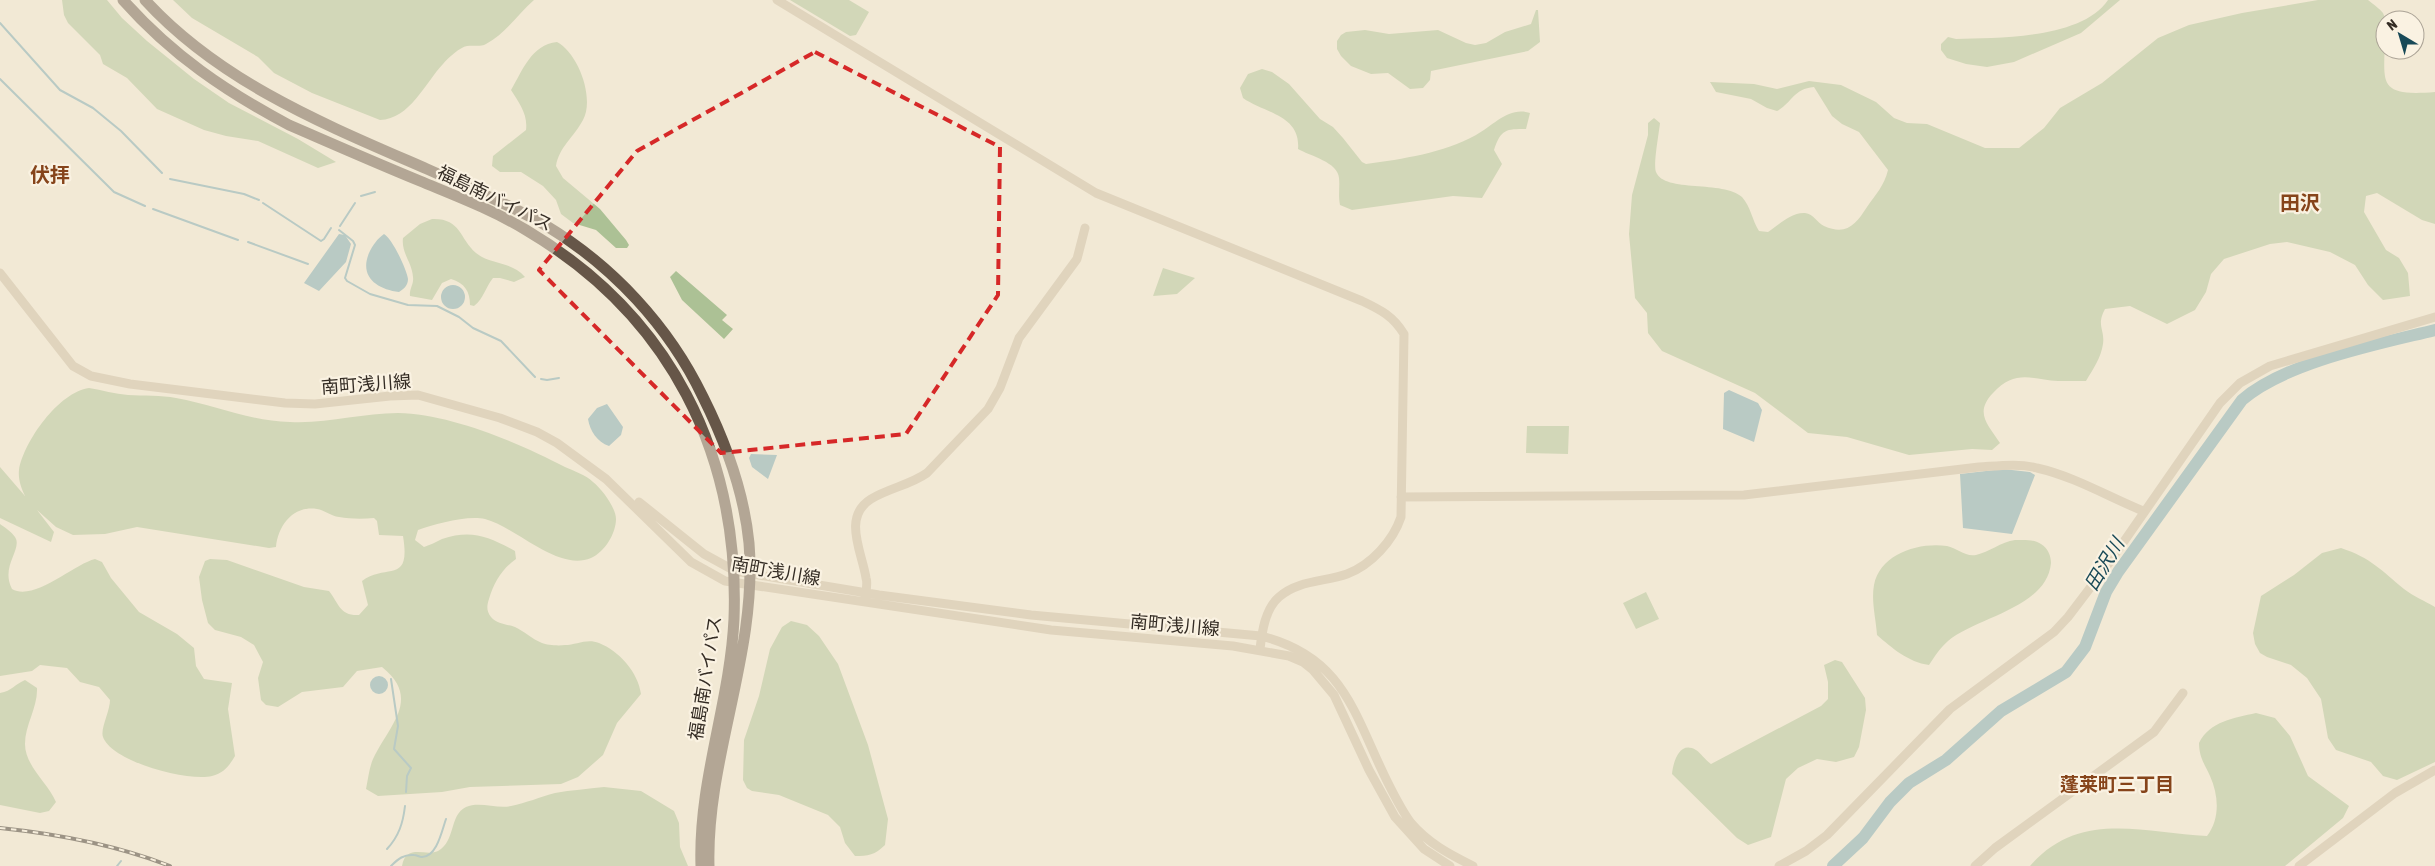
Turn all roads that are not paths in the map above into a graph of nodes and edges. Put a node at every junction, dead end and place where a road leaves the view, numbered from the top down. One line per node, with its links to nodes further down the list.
1 (123, 0): 10 (highway, 福島南バイパス)
2 (145, 0): 11 (highway, 福島南バイパス)
3 (777, 0): 8 (street)
4 (1085, 228): 12 (street)
5 (0, 273): 7 (street, 南町浅川線)
6 (2435, 317): 9 (street)
7 (606, 479): 10 (street); 10 (street, 南町浅川線)
8 (1400, 497): 9 (street); 14 (street)
9 (2143, 511): 22 (street)
10 (735, 577): 11 (street); 18 (highway, 福島南バイパス)
11 (749, 580): 12 (street, 南町浅川線); 13 (street, 南町浅川線); 19 (highway, 福島南バイパス)
12 (866, 592): 13 (street); 14 (street, 南町浅川線)
13 (864, 602): 15 (street, 南町浅川線)
14 (1261, 636): 15 (street); 21 (street, 南町浅川線)
15 (1260, 649): 20 (street, 南町浅川線)
16 (2183, 692): 23 (street)
17 (2435, 770): 24 (street)
18 (701, 866)
19 (709, 866)
20 (1450, 866)
21 (1472, 866)
22 (1779, 866)
23 (1975, 866)
24 (2299, 866)

